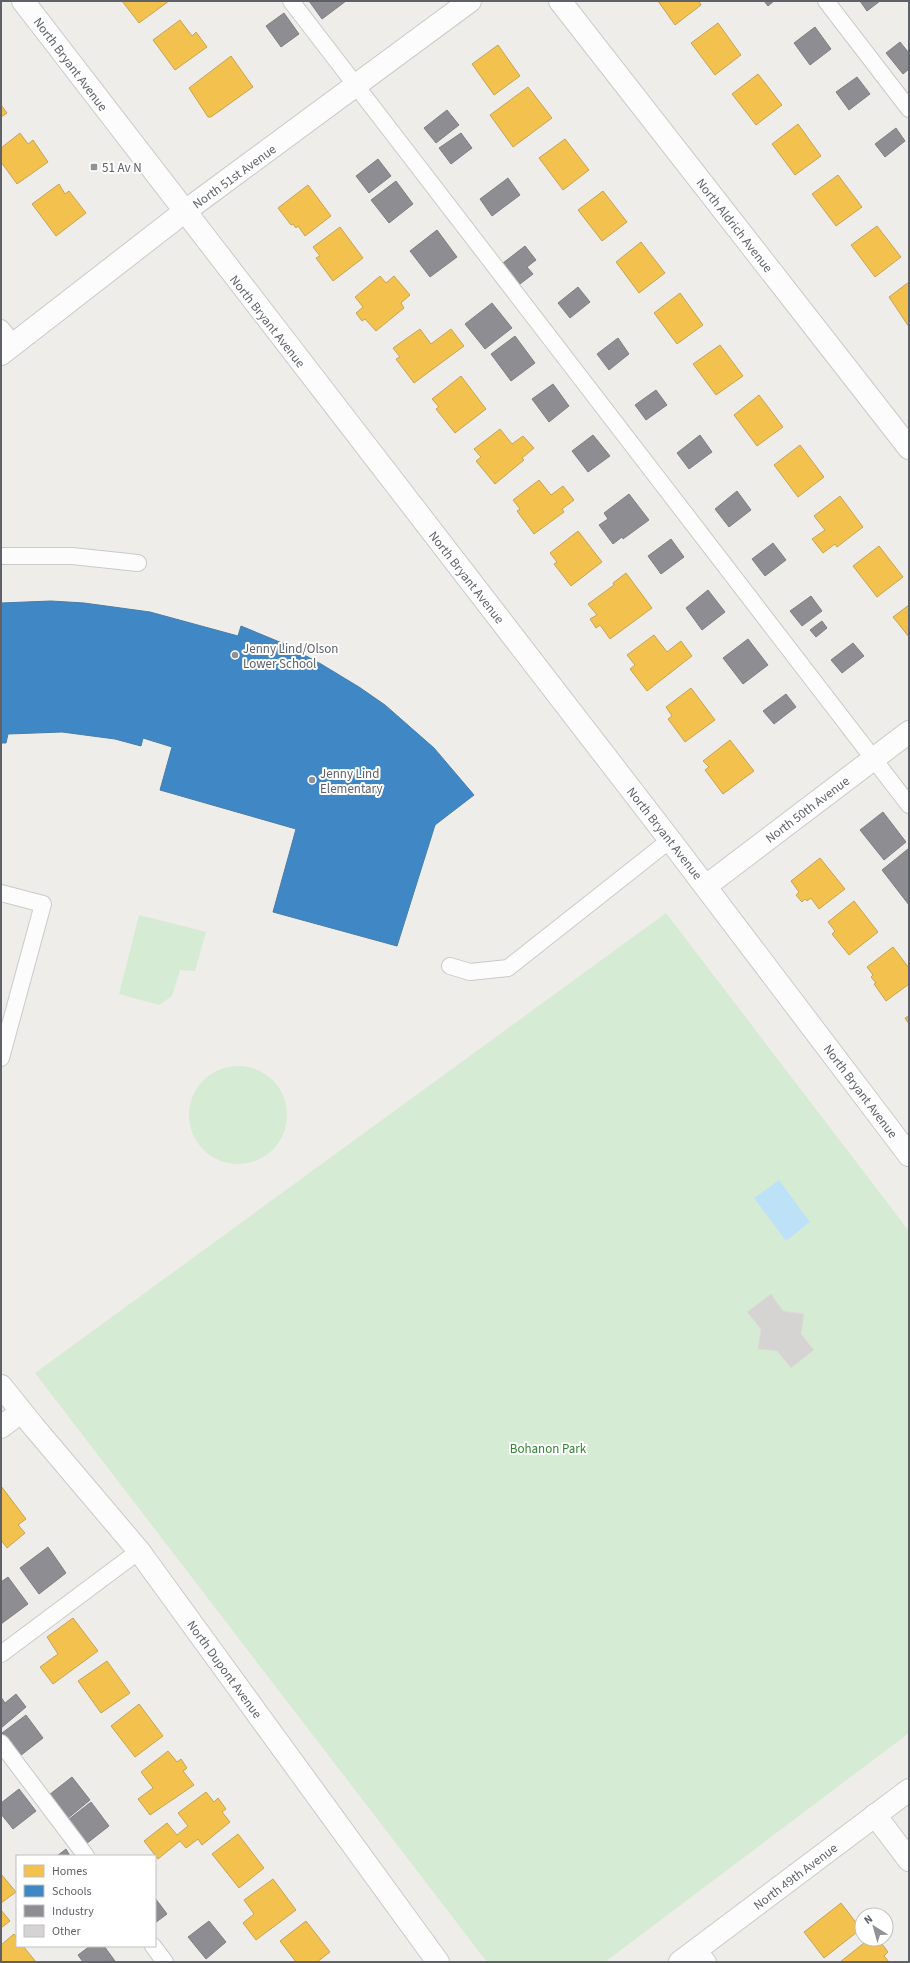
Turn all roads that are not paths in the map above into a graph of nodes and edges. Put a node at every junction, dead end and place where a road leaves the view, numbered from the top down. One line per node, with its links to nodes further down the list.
1 (23, 1): 8 (street, North Bryant Avenue)
2 (291, 1): 6 (lane)
3 (470, 1): 6 (street, North 51st Avenue)
4 (560, 1): 10 (street, North Aldrich Avenue)
5 (826, 1): 7 (lane)
6 (356, 87): 8 (street, North 51st Avenue); 14 (lane)
7 (909, 109)
8 (184, 212): 9 (street, North 51st Avenue); 16 (street, North Bryant Avenue)
9 (5, 342)
10 (909, 448)
11 (1, 556): 12 (lane)
12 (138, 563)
13 (909, 732): 14 (street, North 50th Avenue)
14 (874, 759): 15 (lane); 17 (street, North 50th Avenue)
15 (909, 805)
16 (670, 840): 17 (street, North Bryant Avenue); 19 (lane)
17 (706, 886): 21 (street, North Bryant Avenue)
18 (1, 893): 20 (lane)
19 (450, 966)
20 (1, 1058)
21 (909, 1155)
22 (1, 1386): 23 (street, North Dupont Avenue)
23 (21, 1412): 24 (street); 25 (street, North Dupont Avenue)
24 (1, 1427)
25 (139, 1550): 26 (lane); 35 (street, North Dupont Avenue)
26 (1, 1654)
27 (1, 1743): 30 (lane)
28 (909, 1790): 29 (street, North 49th Avenue)
29 (875, 1815): 31 (street); 33 (street, North 49th Avenue)
30 (85, 1855)
31 (909, 1860)
32 (154, 1947): 34 (lane)
33 (703, 1955): 36 (street, North 49th Avenue)
34 (165, 1962)
35 (438, 1962)
36 (680, 1962)

